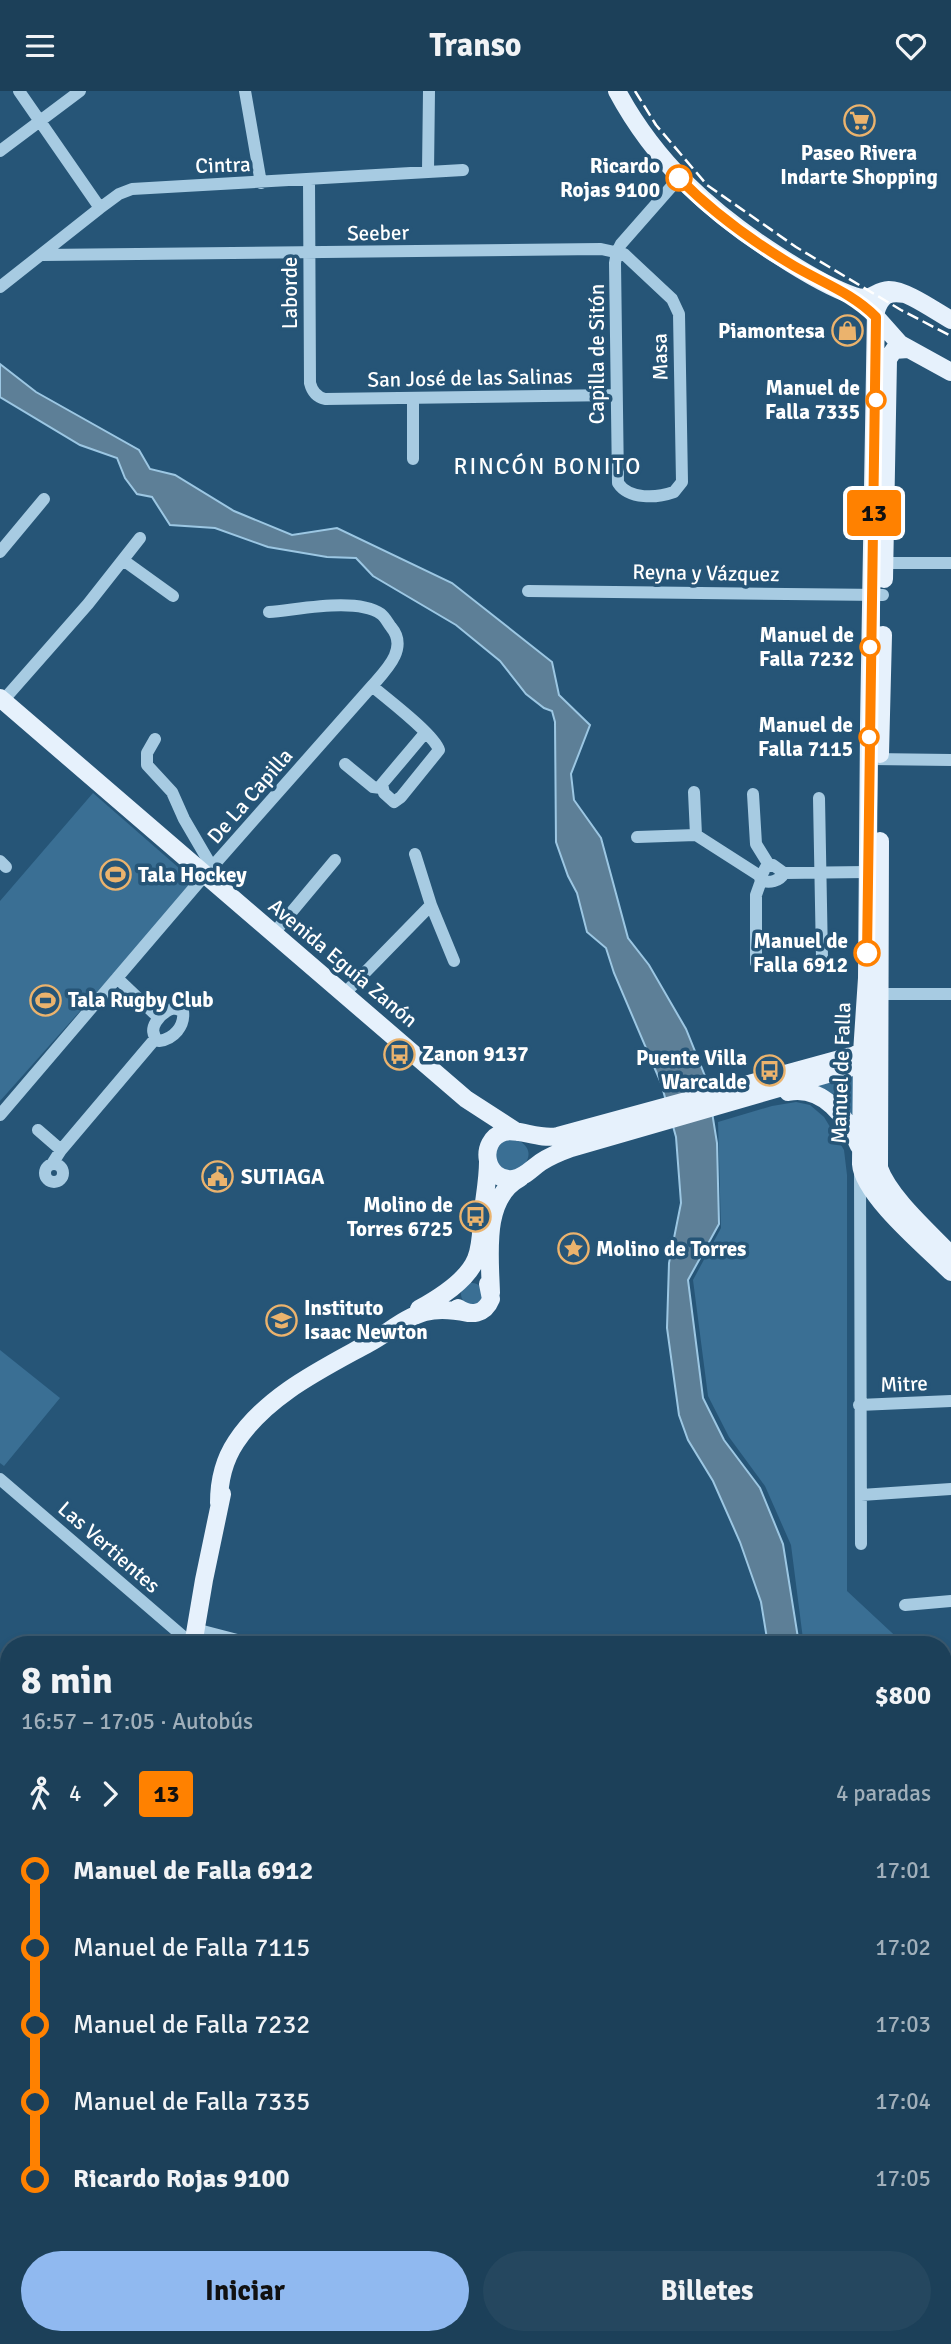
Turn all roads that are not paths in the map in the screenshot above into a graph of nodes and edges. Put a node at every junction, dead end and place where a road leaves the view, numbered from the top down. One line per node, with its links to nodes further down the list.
1 (19, 91): 6 (street)
2 (80, 91): 6 (street)
3 (245, 91): 12 (street)
4 (429, 91): 9 (street)
5 (617, 91): 10 (main road)
6 (38, 121): 7 (street); 13 (street)
7 (0, 151)
8 (463, 170): 9 (street, Cintra)
9 (428, 171): 11 (street, Cintra)
10 (679, 178): 14 (street); 18 (main road)
11 (309, 180): 12 (street, Cintra); 15 (street, Laborde)
12 (261, 183): 13 (street, Cintra)
13 (100, 208): 16 (street, Cintra)
14 (617, 252): 15 (street, Seeber); 24 (street, Capilla de Sitón); 28 (street, Masa)
15 (309, 253): 16 (street, Seeber); 26 (street, Laborde)
16 (42, 255): 17 (street, Cintra)
17 (0, 287)
18 (848, 293): 19 (main road); 20 (main road)
19 (904, 294): 20 (main road); 21 (main road)
20 (876, 317): 22 (main road); 33 (main road, Manuel de Falla)
21 (951, 320)
22 (908, 349): 23 (main road); 33 (main road, Manuel de Falla)
23 (951, 372)
24 (616, 395): 25 (street, San José de las Salinas); 28 (street, Capilla de Sitón)
25 (413, 398): 26 (street, San José de las Salinas); 27 (street)
26 (325, 399)
27 (413, 459)
28 (629, 493)
29 (44, 499): 31 (street)
30 (140, 538): 32 (street)
31 (0, 552)
32 (123, 560): 37 (street); 40 (street)
33 (879, 563): 34 (street); 36 (main road, Manuel de Falla)
34 (951, 563)
35 (528, 591): 36 (street, Reyna y Vázquez)
36 (877, 594): 43 (main road, Manuel de Falla)
37 (173, 596)
38 (269, 612): 39 (street, De La Capilla)
39 (372, 686): 41 (street); 55 (street, De La Capilla)
40 (1, 701): 55 (main road, Avenida Eguía Zanón)
41 (425, 733): 46 (street); 46 (street)
42 (155, 739): 55 (street)
43 (874, 759): 44 (street); 56 (main road, Manuel de Falla); 68 (main road, Manuel de Falla)
44 (951, 760)
45 (345, 764): 46 (street)
46 (381, 788)
47 (694, 792): 50 (street)
48 (753, 794): 54 (street)
49 (819, 798): 58 (street)
50 (696, 835): 51 (street); 59 (street)
51 (637, 837)
52 (415, 854): 60 (street)
53 (335, 860): 61 (street)
54 (769, 865): 57 (street); 59 (street)
55 (209, 871): 61 (main road, Avenida Eguía Zanón); 65 (street, De La Capilla)
56 (867, 872): 58 (street); 71 (main road, Manuel de Falla)
57 (784, 873): 58 (street); 59 (street)
58 (821, 874): 62 (street)
59 (761, 878): 64 (street)
60 (431, 905): 63 (street); 66 (street)
61 (274, 933): 66 (main road, Avenida Eguía Zanón)
62 (822, 958)
63 (454, 961)
64 (756, 963)
65 (117, 978): 69 (street); 74 (street, De La Capilla)
66 (344, 994): 73 (main road, Avenida Eguía Zanón)
67 (951, 994): 68 (street)
68 (879, 998): 71 (main road); 83 (main road, Manuel de Falla)
69 (159, 1018): 70 (street); 70 (street)
70 (155, 1039): 78 (street)
71 (865, 1058): 72 (main road); 79 (main road, Manuel de Falla); 83 (main road)
72 (733, 1097): 75 (main road); 79 (main road)
73 (466, 1099): 77 (main road, Avenida Eguía Zanón); 80 (main road, Avenida Eguía Zanón)
74 (0, 1115)
75 (626, 1125): 77 (main road); 82 (main road)
76 (38, 1130): 78 (street)
77 (519, 1133): 80 (main road); 82 (main road)
78 (61, 1150): 81 (street)
79 (860, 1154): 84 (main road, Manuel de Falla); 85 (street, Manuel de Falla)
80 (487, 1157): 82 (main road); 87 (main road)
81 (52, 1164)
82 (526, 1173): 88 (main road)
83 (880, 1173): 86 (main road)
84 (873, 1192): 85 (street); 86 (main road)
85 (859, 1205): 92 (street, Manuel de Falla)
86 (951, 1258)
87 (458, 1281): 88 (main road); 89 (main road); 90 (main road)
88 (491, 1293): 89 (main road)
89 (468, 1313): 90 (main road)
90 (356, 1349): 100 (main road)
91 (951, 1401): 92 (street, Mitre)
92 (859, 1405): 95 (street, Manuel de Falla)
93 (0, 1479): 99 (street, Las Vertientes)
94 (951, 1489): 95 (street)
95 (861, 1495): 96 (street, Manuel de Falla)
96 (861, 1544)
97 (951, 1601): 98 (street)
98 (905, 1605)
99 (189, 1636)
100 (195, 1636)

